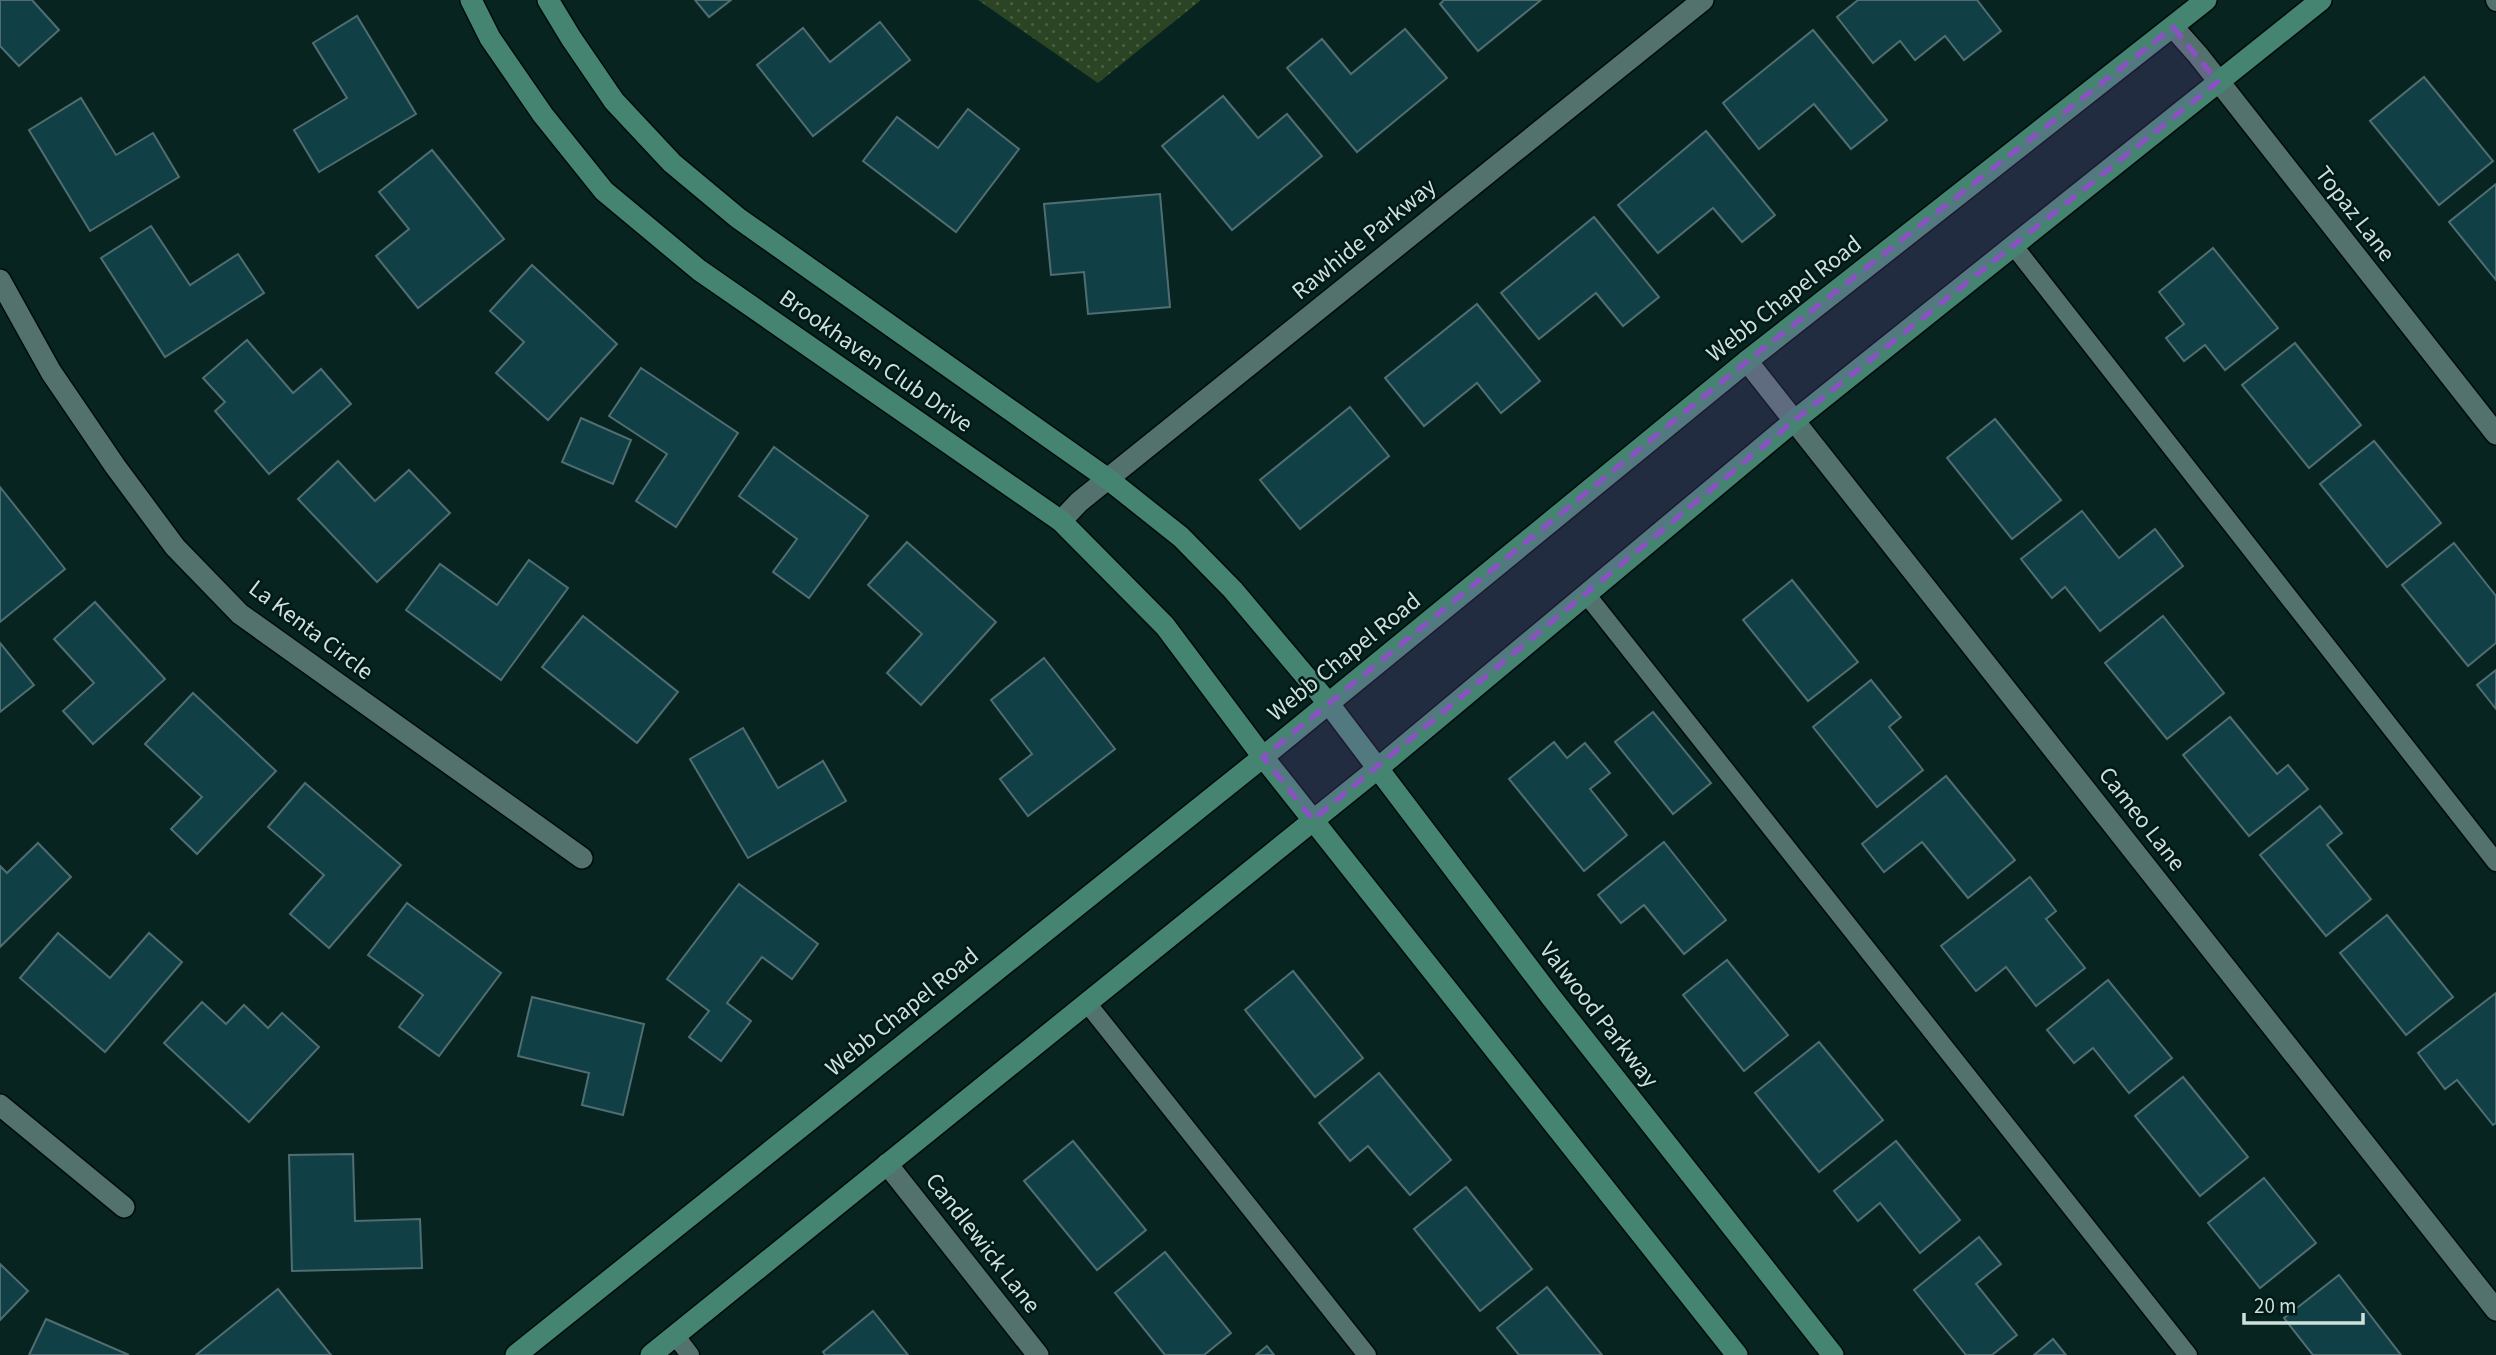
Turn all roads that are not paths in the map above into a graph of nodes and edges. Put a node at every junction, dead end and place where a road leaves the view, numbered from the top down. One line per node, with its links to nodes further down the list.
1 (471, 0): 14 (main road, Brookhaven Club Drive)
2 (548, 0): 13 (main road, Brookhaven Club Drive)
3 (1703, 0): 13 (street, Rawhide Parkway)
4 (2206, 0): 6 (main road, Webb Chapel Road)
5 (2321, 0): 7 (main road)
6 (2173, 27): 7 (street, Topaz Lane); 10 (main road, Webb Chapel Road)
7 (2218, 82): 8 (main road); 12 (street, Topaz Lane)
8 (2013, 245): 11 (main road); 21 (lane)
9 (0, 279): 20 (street, La Kenta Circle)
10 (1747, 361): 11 (street, Cameo Lane); 16 (main road, Webb Chapel Road)
11 (1794, 421): 15 (main road); 26 (street, Cameo Lane)
12 (2496, 434)
13 (1108, 479): 14 (street, Rawhide Parkway); 16 (main road, Brookhaven Club Drive)
14 (1061, 521): 17 (main road, Brookhaven Club Drive)
15 (1586, 594): 18 (main road); 35 (lane)
16 (1329, 704): 17 (main road, Webb Chapel Road); 18 (main road, Valwood Parkway)
17 (1263, 757): 19 (main road); 28 (main road, Webb Chapel Road)
18 (1377, 769): 19 (main road); 34 (main road, Valwood Parkway)
19 (1313, 820): 22 (main road); 33 (main road)
20 (582, 858)
21 (2496, 862)
22 (1087, 1003): 24 (main road); 32 (lane)
23 (0, 1105): 25 (street)
24 (887, 1164): 27 (main road); 31 (street, Candlewick Lane)
25 (124, 1207)
26 (2496, 1310)
27 (675, 1335): 29 (main road); 30 (lane)
28 (516, 1355)
29 (651, 1355)
30 (690, 1355)
31 (1038, 1355)
32 (1367, 1355)
33 (1737, 1355)
34 (1833, 1355)
35 (2188, 1355)

